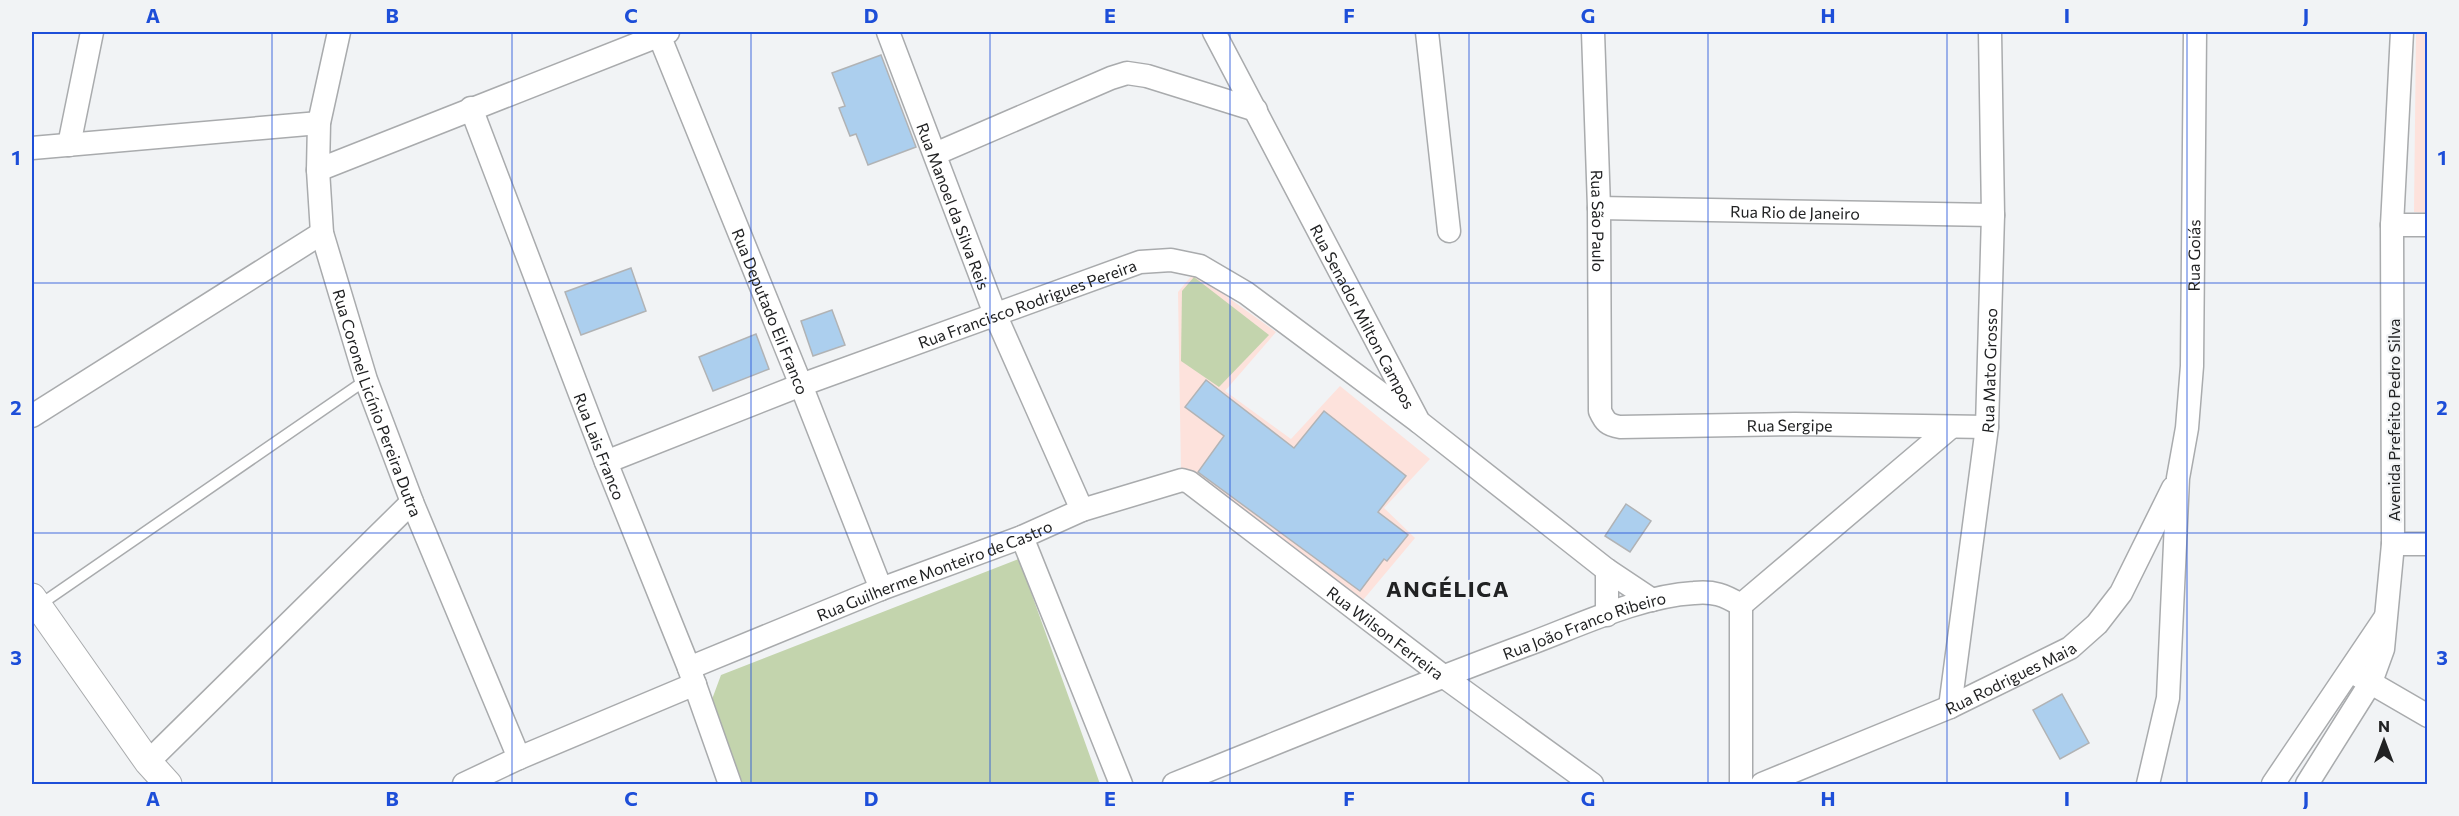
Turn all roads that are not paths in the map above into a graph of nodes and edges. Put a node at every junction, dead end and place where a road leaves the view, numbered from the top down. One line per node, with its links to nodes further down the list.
1 (92, 32): 14 (street)
2 (339, 32): 13 (street, Rua Coronel Licínio Pereira Dutra)
3 (888, 32): 16 (street, Rua Manoel da Silva Reis)
4 (1214, 32): 12 (street, Rua Senador Milton Campos)
5 (1427, 32): 22 (street)
6 (1593, 32): 18 (street, Rua São Paulo)
7 (1990, 32): 19 (street, Rua Mato Grosso)
8 (2195, 32): 33 (street, Rua Goiás)
9 (2402, 32): 20 (street, Avenida Prefeito Pedro Silva)
10 (663, 33): 11 (street); 26 (street, Rua Deputado Eli Franco)
11 (471, 108): 17 (street); 32 (street, Rua Lais Franco)
12 (1256, 110): 16 (street); 29 (street, Rua Senador Milton Campos)
13 (319, 123): 14 (street); 17 (street, Rua Coronel Licínio Pereira Dutra)
14 (69, 146): 15 (street)
15 (32, 148)
16 (935, 154): 24 (street, Rua Manoel da Silva Reis)
17 (318, 170): 23 (street, Rua Coronel Licínio Pereira Dutra)
18 (1599, 208): 19 (street, Rua Rio de Janeiro); 27 (street, Rua São Paulo)
19 (1993, 215): 30 (street, Rua Mato Grosso)
20 (2392, 225): 21 (street); 38 (street, Avenida Prefeito Pedro Silva)
21 (2427, 225)
22 (1449, 231)
23 (322, 233): 25 (street, Rua Coronel Licínio Pereira Dutra); 28 (street)
24 (995, 314): 26 (street, Rua Francisco Rodrigues Pereira); 29 (street, Rua Francisco Rodrigues Pereira); 36 (street, Rua Manoel da Silva Reis)
25 (366, 380): 35 (street, Rua Coronel Licínio Pereira Dutra); 43 (lane)
26 (801, 385): 32 (street, Rua Francisco Rodrigues Pereira); 41 (street, Rua Deputado Eli Franco)
27 (1600, 411): 31 (street, Rua Sergipe)
28 (32, 416)
29 (1419, 422): 40 (street, Rua Senador Milton Campos)
30 (1986, 427): 31 (street, Rua Sergipe); 51 (street, Rua Mato Grosso)
31 (1951, 428): 44 (street)
32 (606, 462): 48 (street, Rua Lais Franco)
33 (2178, 478): 51 (street, Rua Rodrigues Maia); 63 (street)
34 (1182, 480): 36 (street, Rua Guilherme Monteiro de Castro); 49 (street, Rua Wilson Ferreira)
35 (412, 502): 53 (street, Rua Coronel Licínio Pereira Dutra); 54 (street)
36 (1082, 510): 37 (street, Rua Guilherme Monteiro de Castro)
37 (1022, 537): 41 (street, Rua Guilherme Monteiro de Castro); 58 (street)
38 (2393, 544): 39 (street); 46 (street, Avenida Prefeito Pedro Silva)
39 (2427, 544)
40 (1607, 570): 42 (street, Rua Senador Milton Campos); 45 (street)
41 (881, 589): 48 (street, Rua Guilherme Monteiro de Castro)
42 (1652, 600): 44 (street, Rua João Franco Ribeiro); 45 (street, Rua João Franco Ribeiro)
43 (35, 601): 54 (street)
44 (1741, 605): 61 (street)
45 (1607, 615): 49 (street, Rua João Franco Ribeiro)
46 (2387, 615): 47 (street); 50 (street, Avenida Prefeito Pedro Silva)
47 (2348, 671): 50 (street); 64 (street)
48 (692, 676): 53 (street, Rua Guilherme Monteiro de Castro); 57 (street, Rua Lais Franco)
49 (1443, 676): 59 (street, Rua João Franco Ribeiro); 60 (street, Rua Wilson Ferreira)
50 (2371, 682): 52 (street); 65 (street, Avenida Prefeito Pedro Silva)
51 (1950, 707): 62 (street, Rua Rodrigues Maia)
52 (2427, 716)
53 (519, 758): 56 (street, Rua Guilherme Monteiro de Castro)
54 (148, 762): 55 (street)
55 (168, 784)
56 (464, 784)
57 (730, 784)
58 (1121, 784)
59 (1174, 784)
60 (1592, 784)
61 (1741, 784)
62 (1762, 784)
63 (2148, 784)
64 (2273, 784)
65 (2307, 784)

